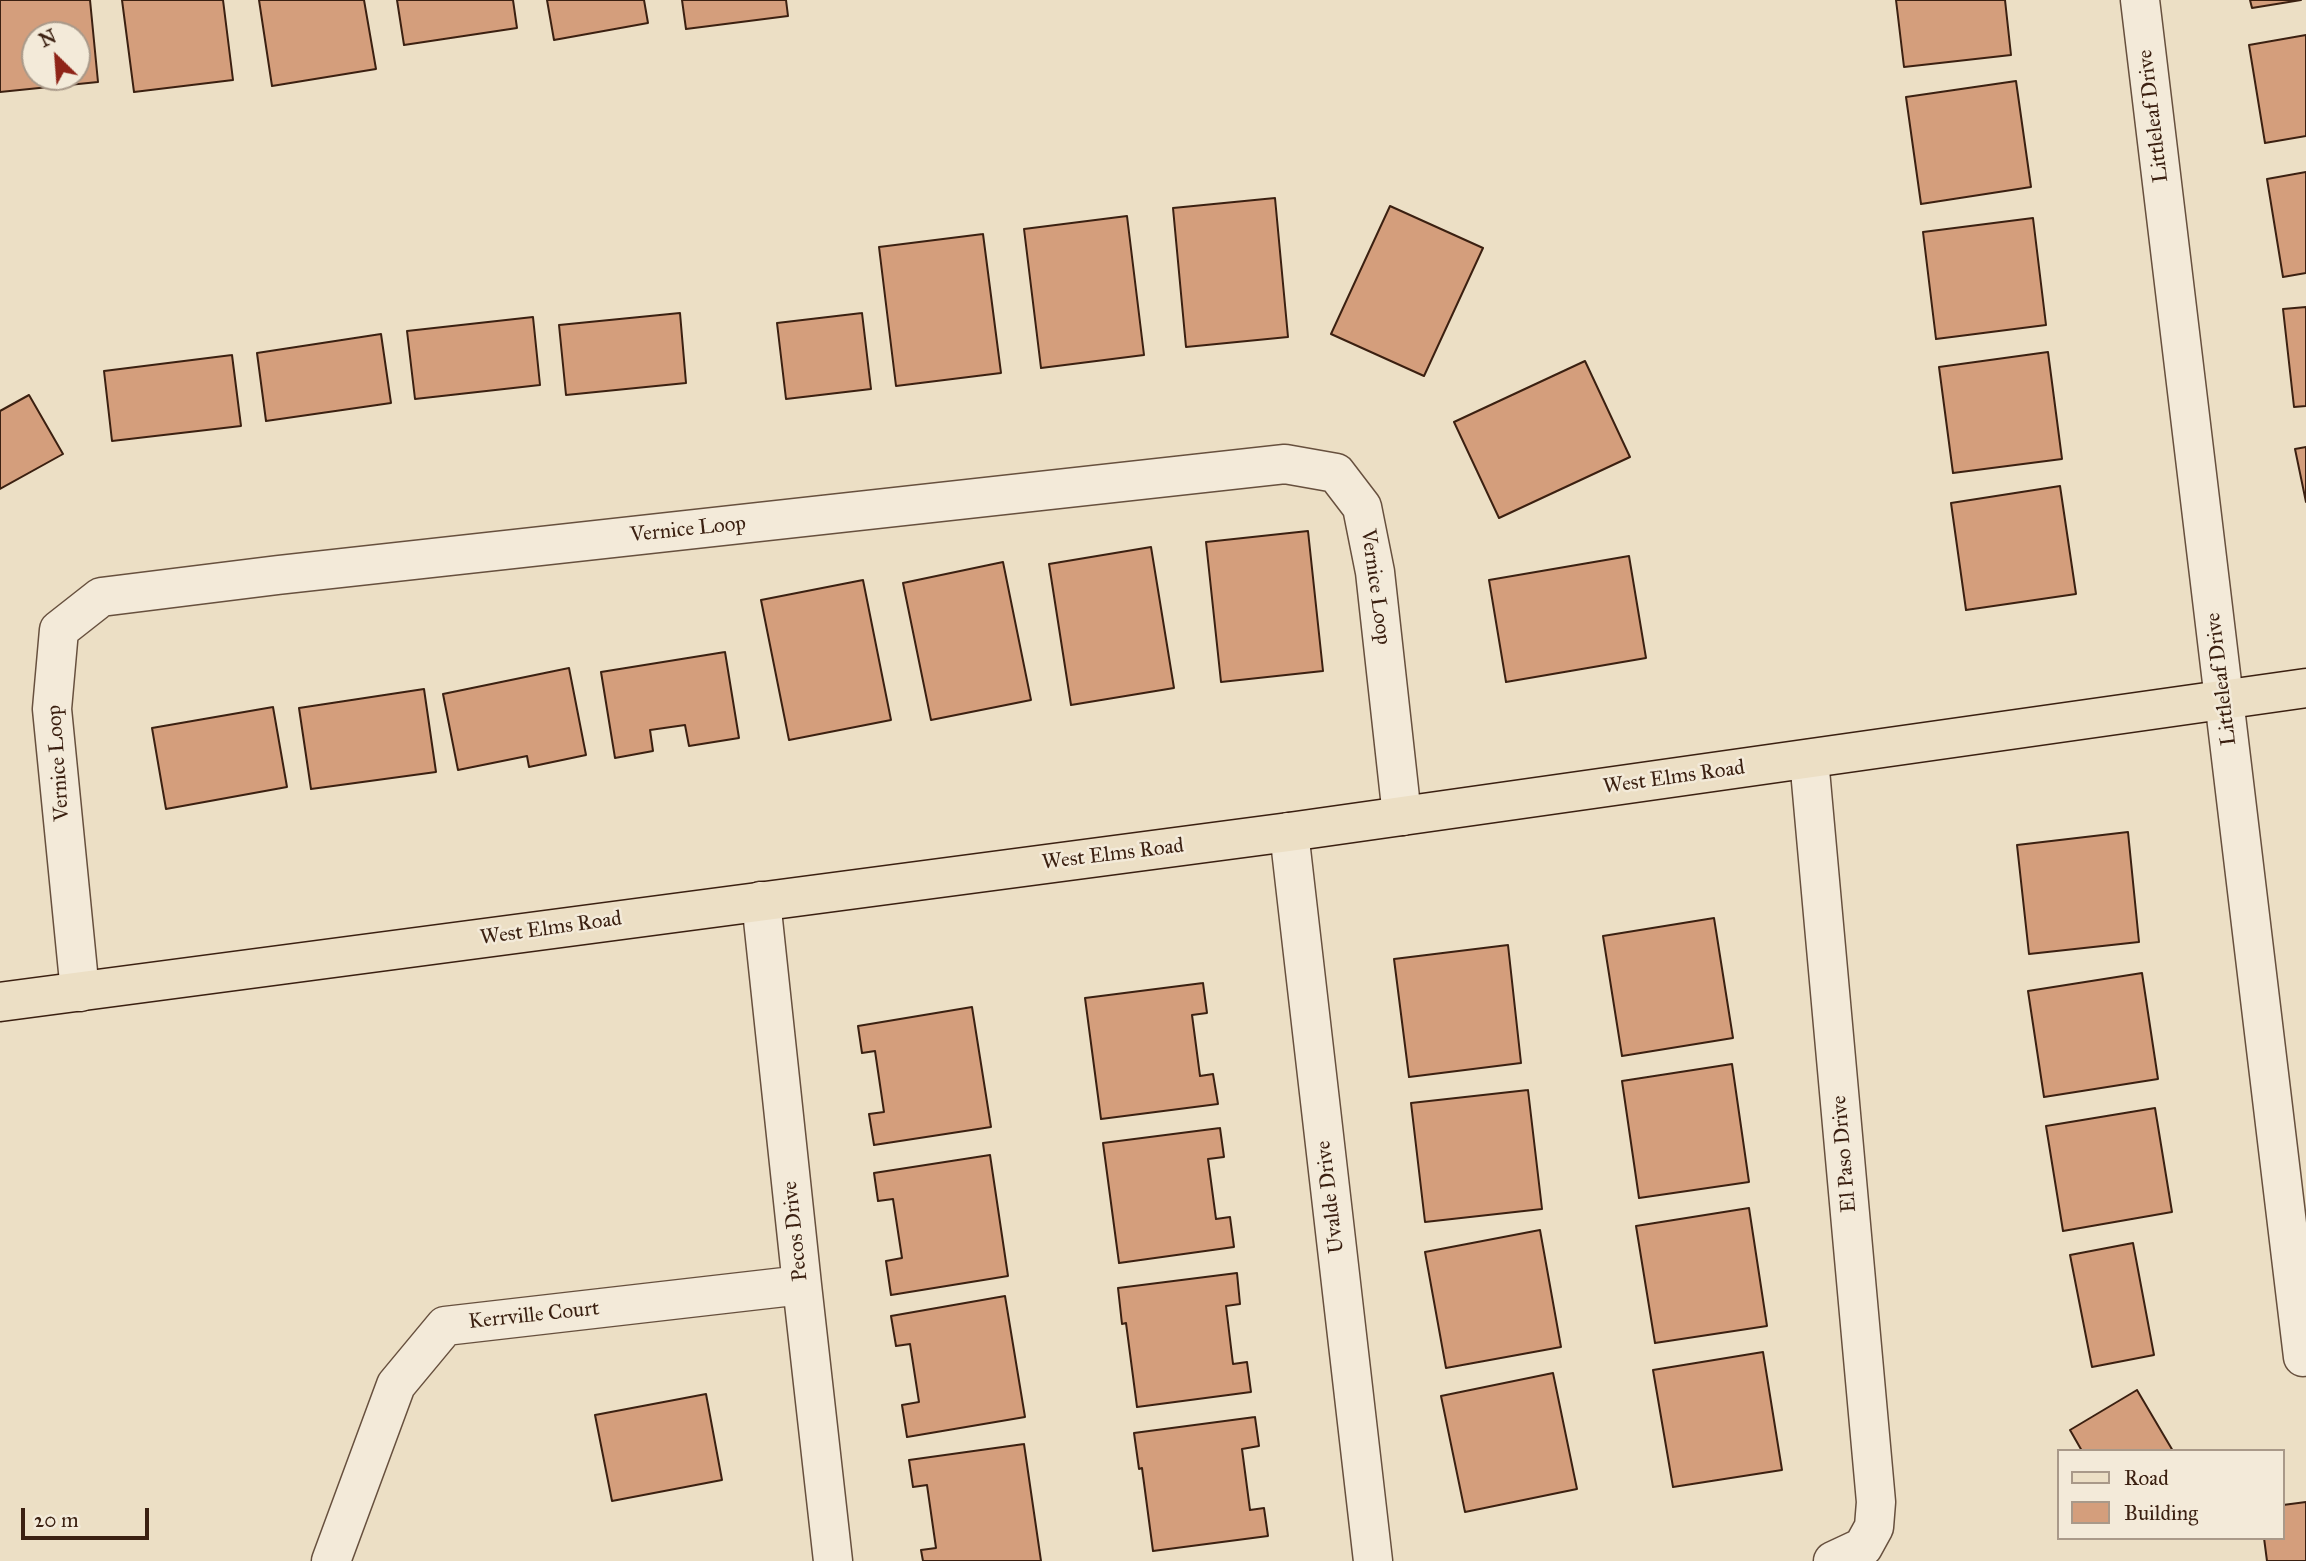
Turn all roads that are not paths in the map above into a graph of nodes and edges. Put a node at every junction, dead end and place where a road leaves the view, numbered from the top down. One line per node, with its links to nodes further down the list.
1 (2140, 0): 3 (street, Littleleaf Drive)
2 (2306, 688): 3 (main road, West Elms Road)
3 (2224, 699): 4 (main road, West Elms Road); 11 (street, Littleleaf Drive)
4 (1809, 759): 5 (main road, West Elms Road); 12 (street, El Paso Drive)
5 (1402, 816): 6 (main road, West Elms Road); 8 (street, Vernice Loop)
6 (1289, 832): 7 (main road, West Elms Road); 15 (street, Uvalde Drive)
7 (761, 901): 8 (main road, West Elms Road); 10 (street, Pecos Drive)
8 (80, 992): 9 (main road, West Elms Road)
9 (0, 1002)
10 (802, 1285): 13 (street, Kerrville Court); 14 (street, Pecos Drive)
11 (2303, 1357)
12 (1848, 1554)
13 (331, 1561)
14 (833, 1561)
15 (1373, 1561)

